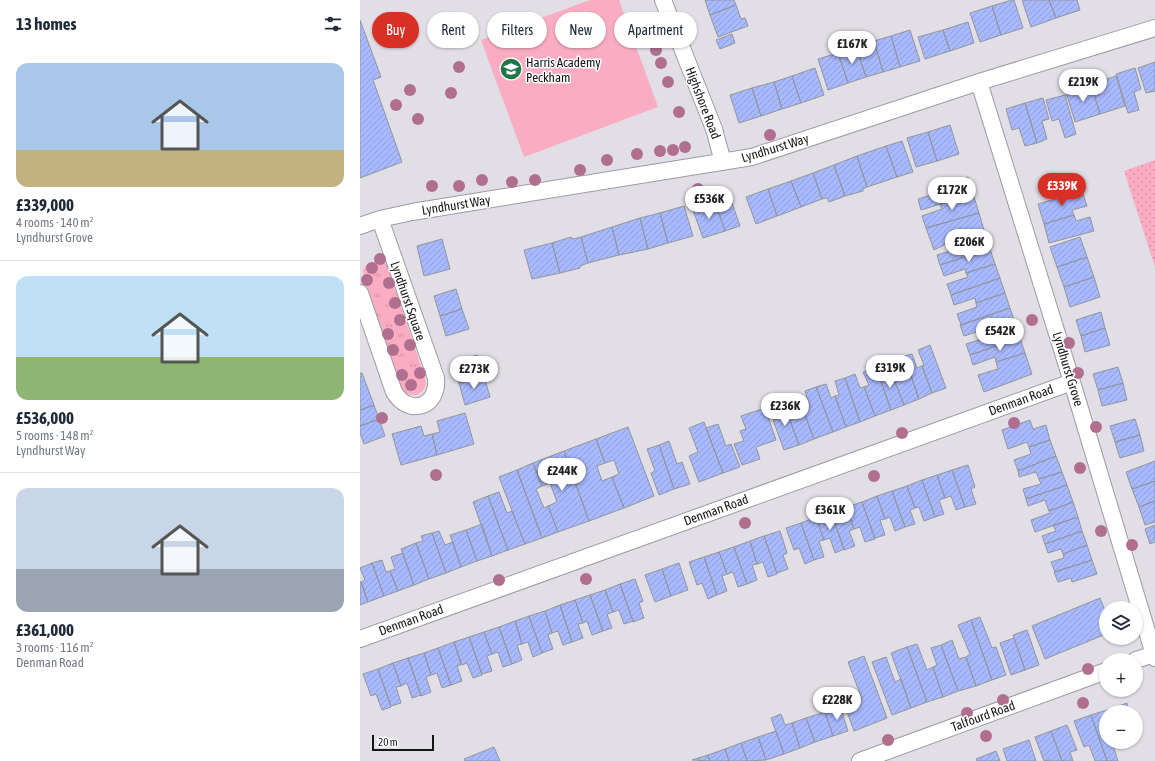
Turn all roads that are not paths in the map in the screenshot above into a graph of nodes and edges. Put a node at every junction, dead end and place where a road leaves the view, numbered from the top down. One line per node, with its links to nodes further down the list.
1 (663, 0): 4 (street, Highshore Road)
2 (1155, 28): 3 (street, Lyndhurst Way)
3 (979, 82): 4 (street, Lyndhurst Way); 8 (street, Lyndhurst Grove)
4 (723, 162): 5 (street, Lyndhurst Way)
5 (380, 219): 6 (street, Lyndhurst Way); 7 (street, Lyndhurst Square)
6 (360, 226)
7 (360, 293)
8 (1072, 382): 9 (street, Denman Road); 10 (street, Lyndhurst Grove)
9 (360, 639)
10 (1154, 656): 11 (street)
11 (1143, 658)
12 (1099, 674): 13 (street, Talfourd Road)
13 (860, 761)

